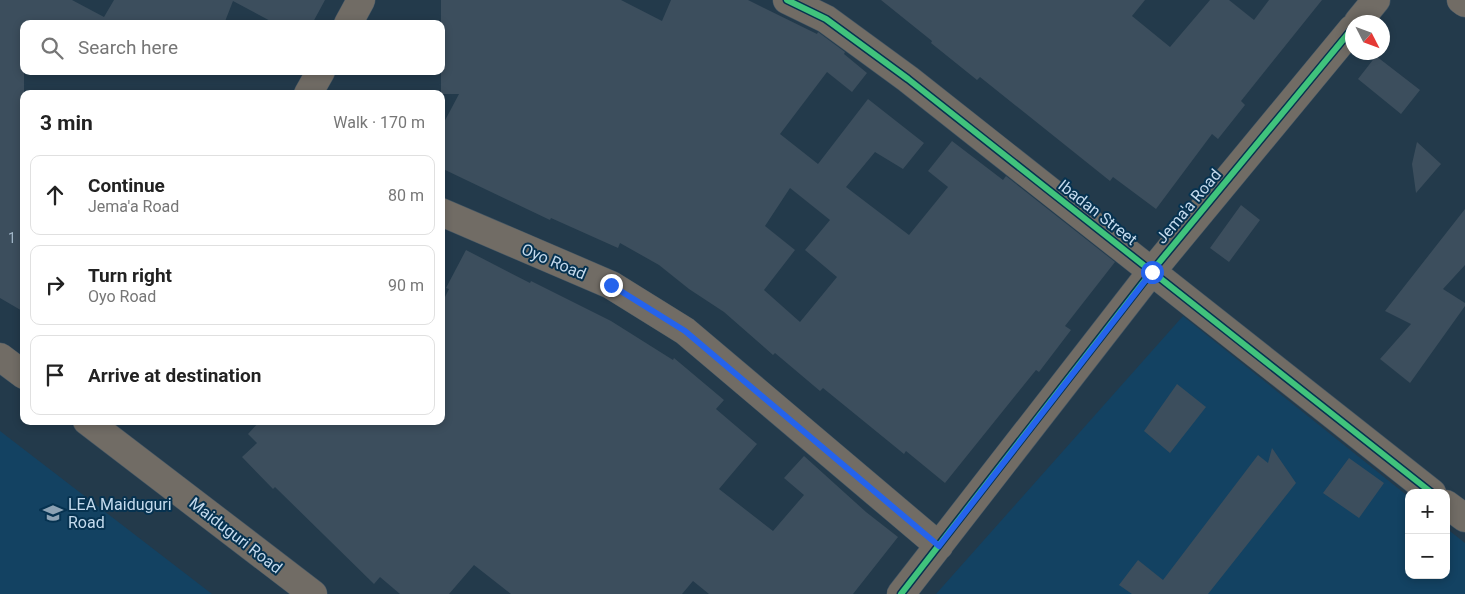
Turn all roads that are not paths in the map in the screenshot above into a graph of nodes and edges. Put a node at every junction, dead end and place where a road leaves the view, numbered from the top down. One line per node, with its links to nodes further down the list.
1 (361, 0): 7 (street)
2 (787, 0): 12 (street, Ibadan Street)
3 (1376, 0): 6 (street)
4 (1461, 0): 5 (street)
5 (1465, 3)
6 (1364, 15)
7 (350, 20)
8 (1345, 38): 12 (street, Jema'a Road)
9 (319, 75): 10 (street)
10 (310, 90)
11 (445, 214): 20 (street, Oyo Road)
12 (1152, 272): 17 (street, Ibadan Street); 20 (street, Jema'a Road)
13 (0, 357): 14 (street)
14 (20, 372)
15 (100, 425): 16 (street, Maiduguri Road)
16 (116, 430): 21 (street, Maiduguri Road)
17 (1427, 489)
18 (1450, 507): 19 (street)
19 (1465, 518)
20 (939, 546): 22 (street, Jema'a Road)
21 (313, 594)
22 (902, 594)

